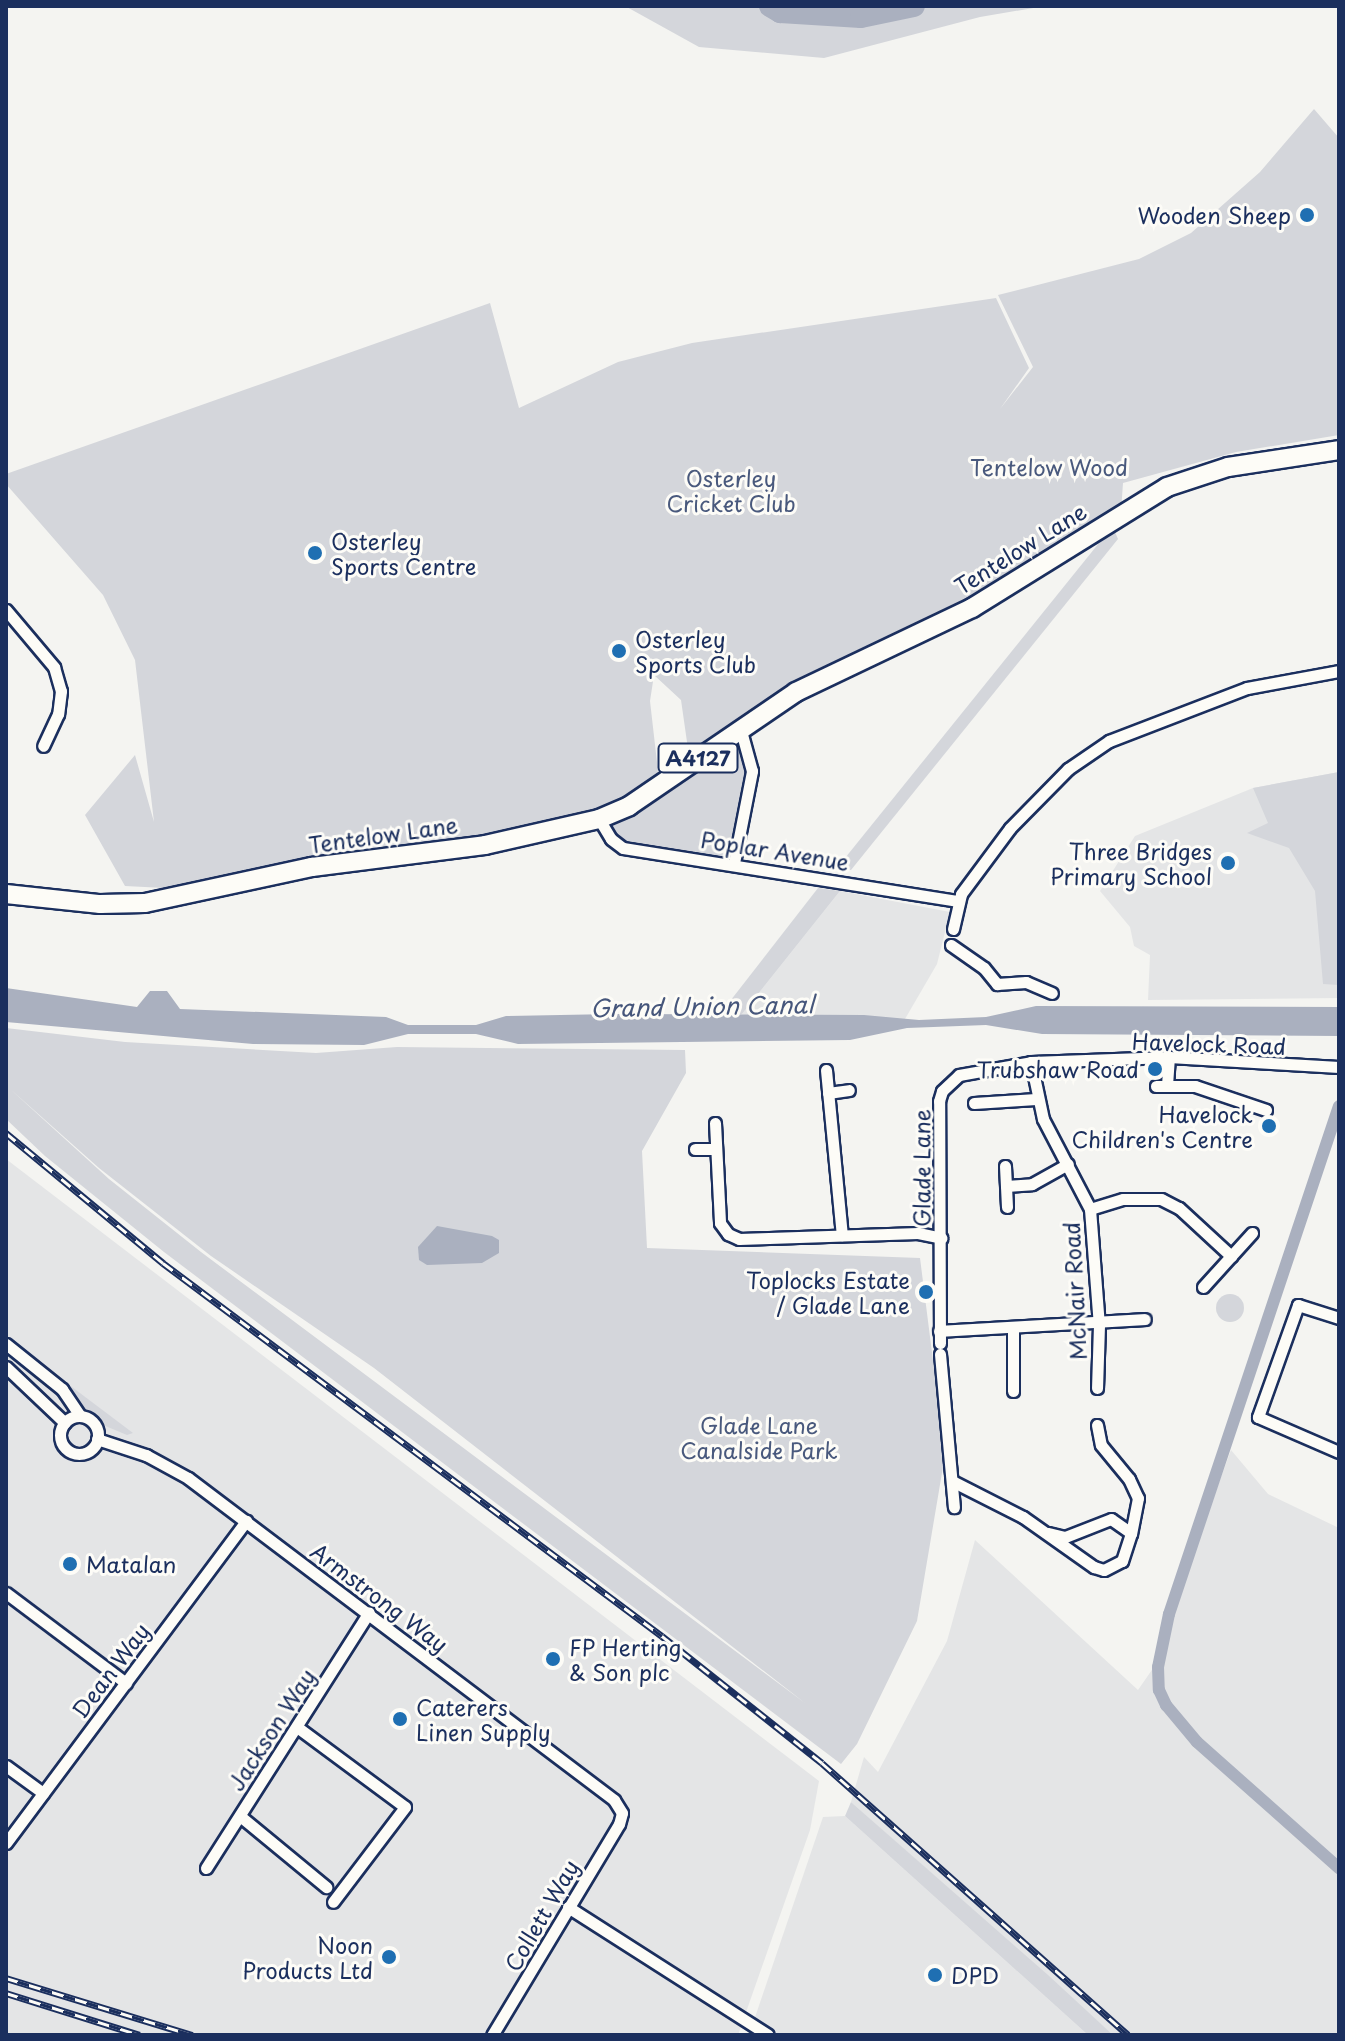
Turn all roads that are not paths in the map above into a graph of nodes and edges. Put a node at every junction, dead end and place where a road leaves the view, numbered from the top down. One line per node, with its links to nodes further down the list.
1 (1339, 450): 4 (main road, Tentelow Lane / A4127)
2 (6, 610): 5 (street)
3 (1339, 671): 9 (street)
4 (740, 727): 6 (main road, Tentelow Lane / A4127); 7 (street)
5 (43, 746)
6 (599, 819): 7 (street, Poplar Avenue); 8 (main road, Tentelow Lane / A4127)
7 (734, 863): 9 (street, Poplar Avenue)
8 (6, 894)
9 (957, 901): 10 (street)
10 (953, 929)
11 (951, 945): 12 (street)
12 (1052, 993)
13 (1169, 1057): 14 (street, Havelock Road); 15 (street, Havelock Road); 21 (street)
14 (1031, 1062): 19 (street, McNair Road); 32 (street, Glade Lane)
15 (1333, 1067)
16 (826, 1070): 18 (street)
17 (849, 1090): 18 (street)
18 (828, 1093): 31 (street)
19 (1036, 1099): 20 (street); 25 (street, McNair Road)
20 (974, 1103)
21 (1266, 1110)
22 (715, 1123): 24 (street)
23 (695, 1149): 24 (street)
24 (715, 1149): 31 (street)
25 (1068, 1164): 27 (street); 29 (street, McNair Road)
26 (1005, 1166): 27 (street)
27 (1006, 1186): 28 (street)
28 (1007, 1207)
29 (1090, 1209): 33 (street); 37 (street, McNair Road)
30 (1252, 1233): 33 (street)
31 (842, 1235): 32 (street)
32 (941, 1238): 39 (street, Glade Lane)
33 (1231, 1256): 34 (street)
34 (1203, 1287)
35 (1339, 1318): 48 (street)
36 (1145, 1319): 37 (street)
37 (1099, 1325): 38 (street); 42 (street, McNair Road)
38 (1013, 1327): 39 (street); 43 (street)
39 (940, 1342): 49 (street, Glade Lane)
40 (6, 1344): 44 (street)
41 (6, 1367): 45 (street)
42 (1097, 1388)
43 (1013, 1391)
44 (80, 1416): 45 (street); 47 (street)
45 (65, 1423): 47 (street)
46 (1097, 1425): 50 (street)
47 (97, 1439): 53 (street, Armstrong Way)
48 (1339, 1452)
49 (954, 1482): 51 (street, Glade Lane); 54 (street)
50 (1137, 1505): 52 (street); 55 (street)
51 (954, 1507)
52 (1111, 1519): 54 (street); 55 (street)
53 (246, 1521): 57 (street, Armstrong Way); 58 (street, Dean Way)
54 (1047, 1533): 55 (street)
55 (1131, 1533)
56 (6, 1593): 58 (street)
57 (369, 1612): 59 (street, Jackson Way); 62 (street, Armstrong Way)
58 (126, 1683): 61 (street, Dean Way)
59 (297, 1727): 63 (street, Jackson Way); 67 (street)
60 (6, 1766): 61 (street)
61 (43, 1793): 64 (street, Dean Way)
62 (622, 1813): 68 (street, Collett Way)
63 (240, 1816): 65 (street, Jackson Way); 66 (street)
64 (6, 1843)
65 (206, 1868)
66 (326, 1887)
67 (333, 1902)
68 (568, 1907): 69 (street, Collett Way); 70 (street)
69 (492, 2035)
70 (768, 2035)

